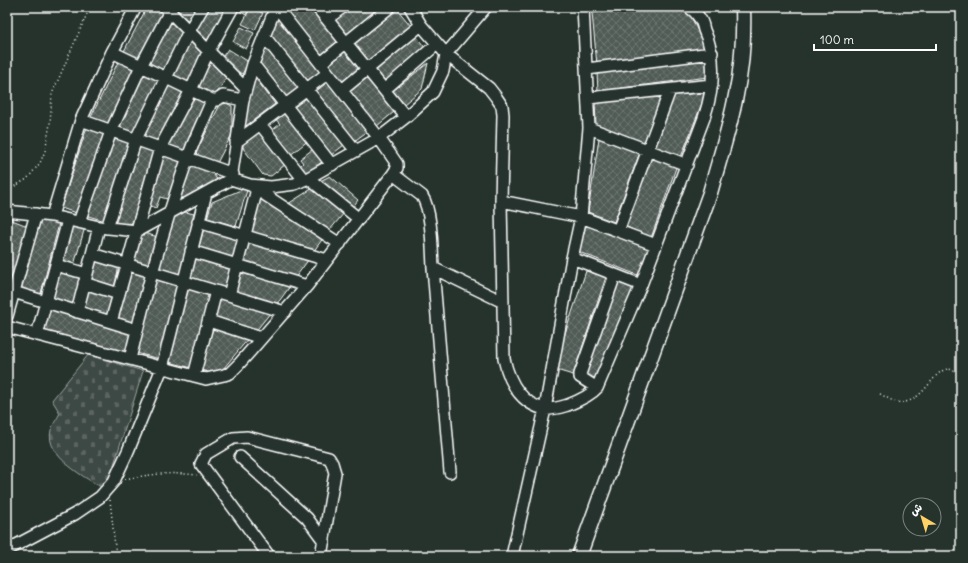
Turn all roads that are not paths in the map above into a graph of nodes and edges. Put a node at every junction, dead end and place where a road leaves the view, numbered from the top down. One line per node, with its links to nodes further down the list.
1 (136, 7): 20 (street)
2 (203, 7): 16 (street)
3 (233, 7): 21 (street)
4 (317, 7): 14 (street)
5 (343, 7): 14 (street)
6 (390, 7): 18 (street)
7 (410, 7): 15 (street)
8 (486, 7): 23 (street)
9 (583, 7): 28 (street)
10 (689, 7): 22 (street)
11 (744, 7): 118 (main road)
12 (278, 8): 17 (street); 24 (street)
13 (169, 9): 16 (street); 26 (street)
14 (327, 19): 18 (street)
15 (421, 25): 19 (street); 27 (street)
16 (188, 31): 21 (street); 30 (street)
17 (264, 36): 25 (street); 33 (street)
18 (346, 43): 24 (street); 27 (street)
19 (438, 44): 23 (street); 36 (street)
20 (112, 52): 26 (street); 43 (street)
21 (208, 52): 32 (street); 34 (street)
22 (712, 53): 28 (street); 31 (street)
23 (446, 54): 42 (street); 61 (street)
24 (321, 63): 29 (street)
25 (253, 64): 32 (street); 41 (street)
26 (141, 66): 30 (street); 46 (street)
27 (368, 69): 35 (street); 36 (street)
28 (587, 69): 38 (street)
29 (328, 73): 33 (street); 35 (street)
30 (166, 78): 34 (street); 48 (street)
31 (712, 85): 37 (street); 55 (street)
32 (246, 89): 40 (street)
33 (306, 89): 41 (street); 52 (street)
34 (191, 90): 39 (street); 50 (street)
35 (342, 90): 47 (street)
36 (384, 90): 42 (street)
37 (670, 90): 38 (street); 51 (street)
38 (588, 98): 45 (street)
39 (212, 100): 40 (street); 53 (street)
40 (243, 100): 49 (street)
41 (285, 105): 44 (street); 54 (street)
42 (406, 117): 47 (street)
43 (81, 120): 46 (street); 65 (street)
44 (260, 124): 49 (street); 58 (street)
45 (589, 128): 51 (street); 66 (street)
46 (111, 130): 48 (street); 69 (street)
47 (379, 138): 52 (street); 56 (street)
48 (136, 140): 50 (street); 71 (street)
49 (236, 142): 57 (street)
50 (160, 148): 53 (street); 73 (street)
51 (647, 150): 55 (street); 72 (street)
52 (356, 152): 54 (street)
53 (188, 158): 57 (street); 63 (street)
54 (332, 165): 58 (street)
55 (687, 165): 76 (street)
56 (393, 174): 67 (street); 84 (street)
57 (232, 177): 59 (street); 60 (street)
58 (306, 179): 59 (street); 67 (street)
59 (254, 187): 74 (street); 75 (street)
60 (206, 193): 63 (street); 70 (street)
61 (501, 201): 66 (street); 96 (street)
62 (7, 211): 64 (street)
63 (169, 213): 73 (street); 85 (street)
64 (36, 214): 65 (street); 92 (street)
65 (52, 216): 68 (street)
66 (581, 217): 72 (street); 79 (street)
67 (359, 219): 75 (street)
68 (68, 220): 69 (street); 82 (street)
69 (79, 222): 71 (street)
70 (198, 222): 74 (street); 77 (street)
71 (103, 228): 73 (street); 78 (street)
72 (618, 230): 76 (street)
73 (137, 231): 81 (street)
74 (244, 236): 80 (street); 83 (street)
75 (340, 244): 80 (street)
76 (656, 245): 89 (street)
77 (191, 251): 83 (street); 88 (street)
78 (92, 254): 81 (street); 87 (street)
79 (572, 258): 86 (street); 110 (street)
80 (327, 260): 90 (street)
81 (128, 264): 85 (street); 93 (street)
82 (56, 265): 87 (street); 95 (street)
83 (237, 265): 90 (street); 94 (street)
84 (433, 268): 96 (street); 112 (street)
85 (152, 272): 88 (street); 103 (street)
86 (615, 275): 89 (street); 109 (street)
87 (86, 279): 93 (street); 97 (street)
88 (184, 281): 91 (street); 107 (street)
89 (641, 285): 109 (street)
90 (306, 286): 98 (street)
91 (216, 291): 94 (street); 100 (street)
92 (10, 292): 95 (street); 99 (street)
93 (119, 294): 101 (street)
94 (229, 295): 98 (street)
95 (46, 302): 97 (street); 104 (street)
96 (503, 302): 110 (street)
97 (77, 312): 101 (street)
98 (284, 312): 105 (street)
99 (7, 316)
100 (208, 321): 105 (street); 108 (street)
101 (111, 322): 103 (street)
102 (7, 327): 104 (street)
103 (137, 330): 106 (street)
104 (37, 335): 106 (street)
105 (261, 338): 108 (street)
106 (130, 360): 107 (street)
107 (162, 368): 108 (street); 114 (street)
108 (194, 376)
109 (597, 388): 110 (street)
110 (545, 409): 117 (street)
111 (240, 457): 113 (street)
112 (450, 472)
113 (324, 541): 115 (street); 116 (street)
114 (7, 550)
115 (269, 556)
116 (320, 556)
117 (512, 556)
118 (579, 556)

